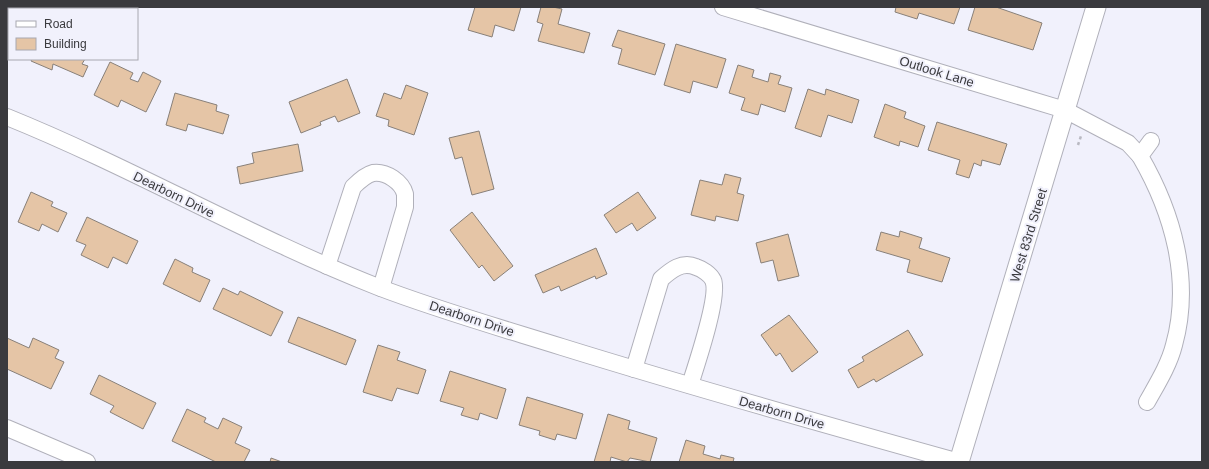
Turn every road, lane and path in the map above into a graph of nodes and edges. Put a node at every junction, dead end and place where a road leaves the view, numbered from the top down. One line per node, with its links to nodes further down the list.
1 (723, 7): 3 (street, Outlook Lane)
2 (1096, 7): 3 (street, West 83rd Street)
3 (1065, 110): 8 (street, Outlook Lane); 16 (street, West 83rd Street)
4 (7, 117): 9 (street, Dearborn Drive)
5 (1082, 133): 7 (path)
6 (1151, 141): 8 (street)
7 (1078, 145)
8 (1140, 156): 13 (street, Outlook Lane)
9 (327, 266): 10 (street, Dearborn Drive); 10 (street)
10 (381, 288): 11 (street, Dearborn Drive)
11 (634, 369): 12 (street, Dearborn Drive); 12 (street)
12 (690, 385): 16 (street, Dearborn Drive)
13 (1147, 402)
14 (7, 428): 15 (street)
15 (87, 462)
16 (959, 462)

